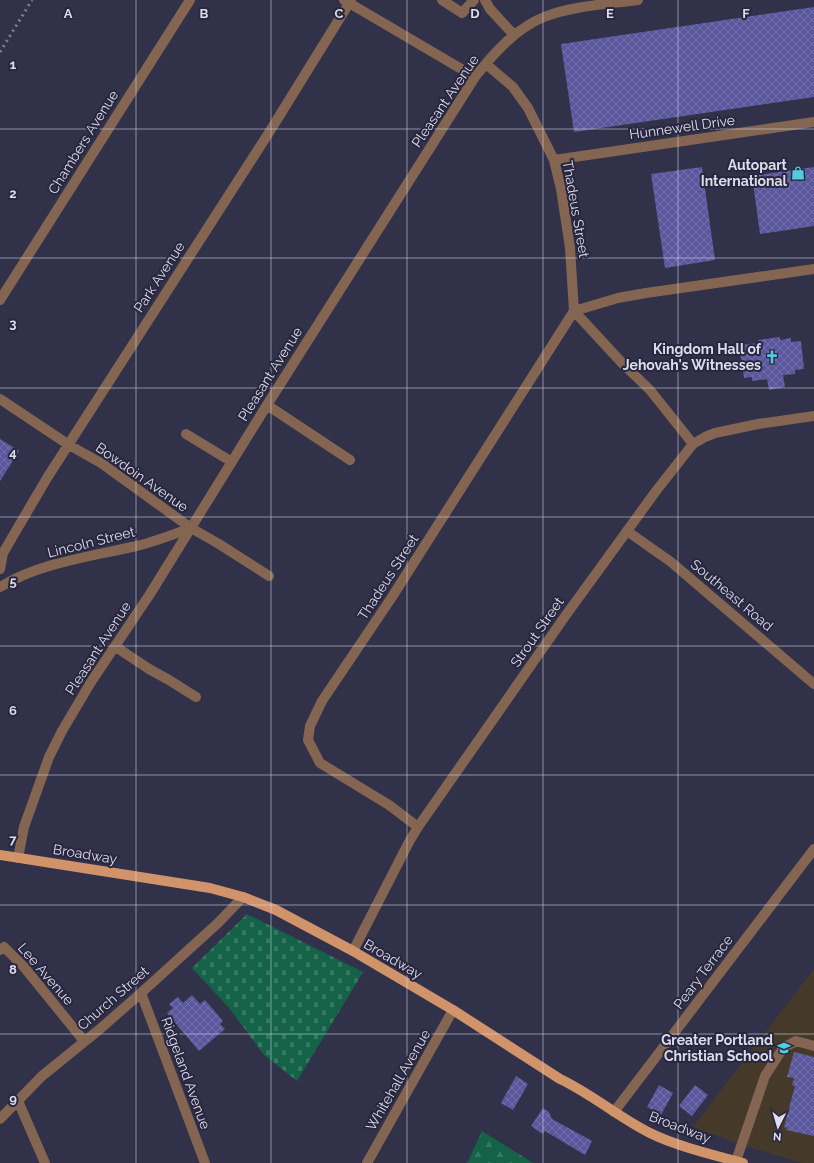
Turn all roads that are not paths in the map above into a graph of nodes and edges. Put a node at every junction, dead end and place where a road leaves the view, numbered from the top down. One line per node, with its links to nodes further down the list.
1 (190, 0): 13 (street, Chambers Avenue)
2 (442, 0): 3 (street)
3 (474, 0)
4 (485, 0): 7 (street)
5 (638, 0): 7 (street, Pleasant Avenue)
6 (348, 1): 9 (street); 20 (street, Park Avenue)
7 (514, 35): 8 (street, Pleasant Avenue)
8 (486, 64): 9 (street, Pleasant Avenue); 11 (street, Thadeus Street)
9 (475, 77): 16 (street, Pleasant Avenue)
10 (814, 122): 11 (street, Hunnewell Drive)
11 (554, 160): 14 (street, Thadeus Street)
12 (814, 269): 14 (street)
13 (0, 300)
14 (574, 311): 19 (street); 31 (street, Thadeus Street)
15 (0, 399): 20 (street, Bowdoin Avenue)
16 (267, 405): 21 (street); 22 (street, Pleasant Avenue)
17 (814, 416): 19 (street, Strout Street)
18 (186, 434): 22 (street)
19 (693, 444): 24 (street, Strout Street)
20 (69, 445): 23 (street, Bowdoin Avenue); 25 (street, Park Avenue)
21 (350, 460)
22 (232, 462): 23 (street, Pleasant Avenue)
23 (191, 528): 26 (street, Bowdoin Avenue); 27 (street, Lincoln Street); 28 (street, Pleasant Avenue)
24 (627, 531): 29 (street, Southeast Road); 31 (street, Strout Street)
25 (0, 569)
26 (269, 576)
27 (0, 587)
28 (116, 646): 30 (street); 34 (street, Pleasant Avenue)
29 (814, 684)
30 (196, 698)
31 (418, 827): 37 (street, Strout Street)
32 (814, 849): 43 (street, Peary Terrace)
33 (0, 855): 34 (main road, Broadway)
34 (18, 858): 35 (main road, Broadway)
35 (243, 897): 37 (main road, Broadway); 38 (street, Church Street)
36 (0, 950): 40 (street, Lee Avenue)
37 (353, 952): 39 (main road, Broadway)
38 (142, 993): 40 (street, Church Street); 47 (street, Ridgeland Avenue)
39 (453, 1010): 43 (main road, Broadway); 48 (street, Whitehall Avenue)
40 (84, 1041): 42 (street, Church Street)
41 (814, 1046): 45 (street)
42 (18, 1101): 44 (street, Church Street); 46 (street)
43 (614, 1112): 45 (main road, Broadway)
44 (0, 1119)
45 (739, 1162)
46 (45, 1163)
47 (205, 1163)
48 (367, 1163)

